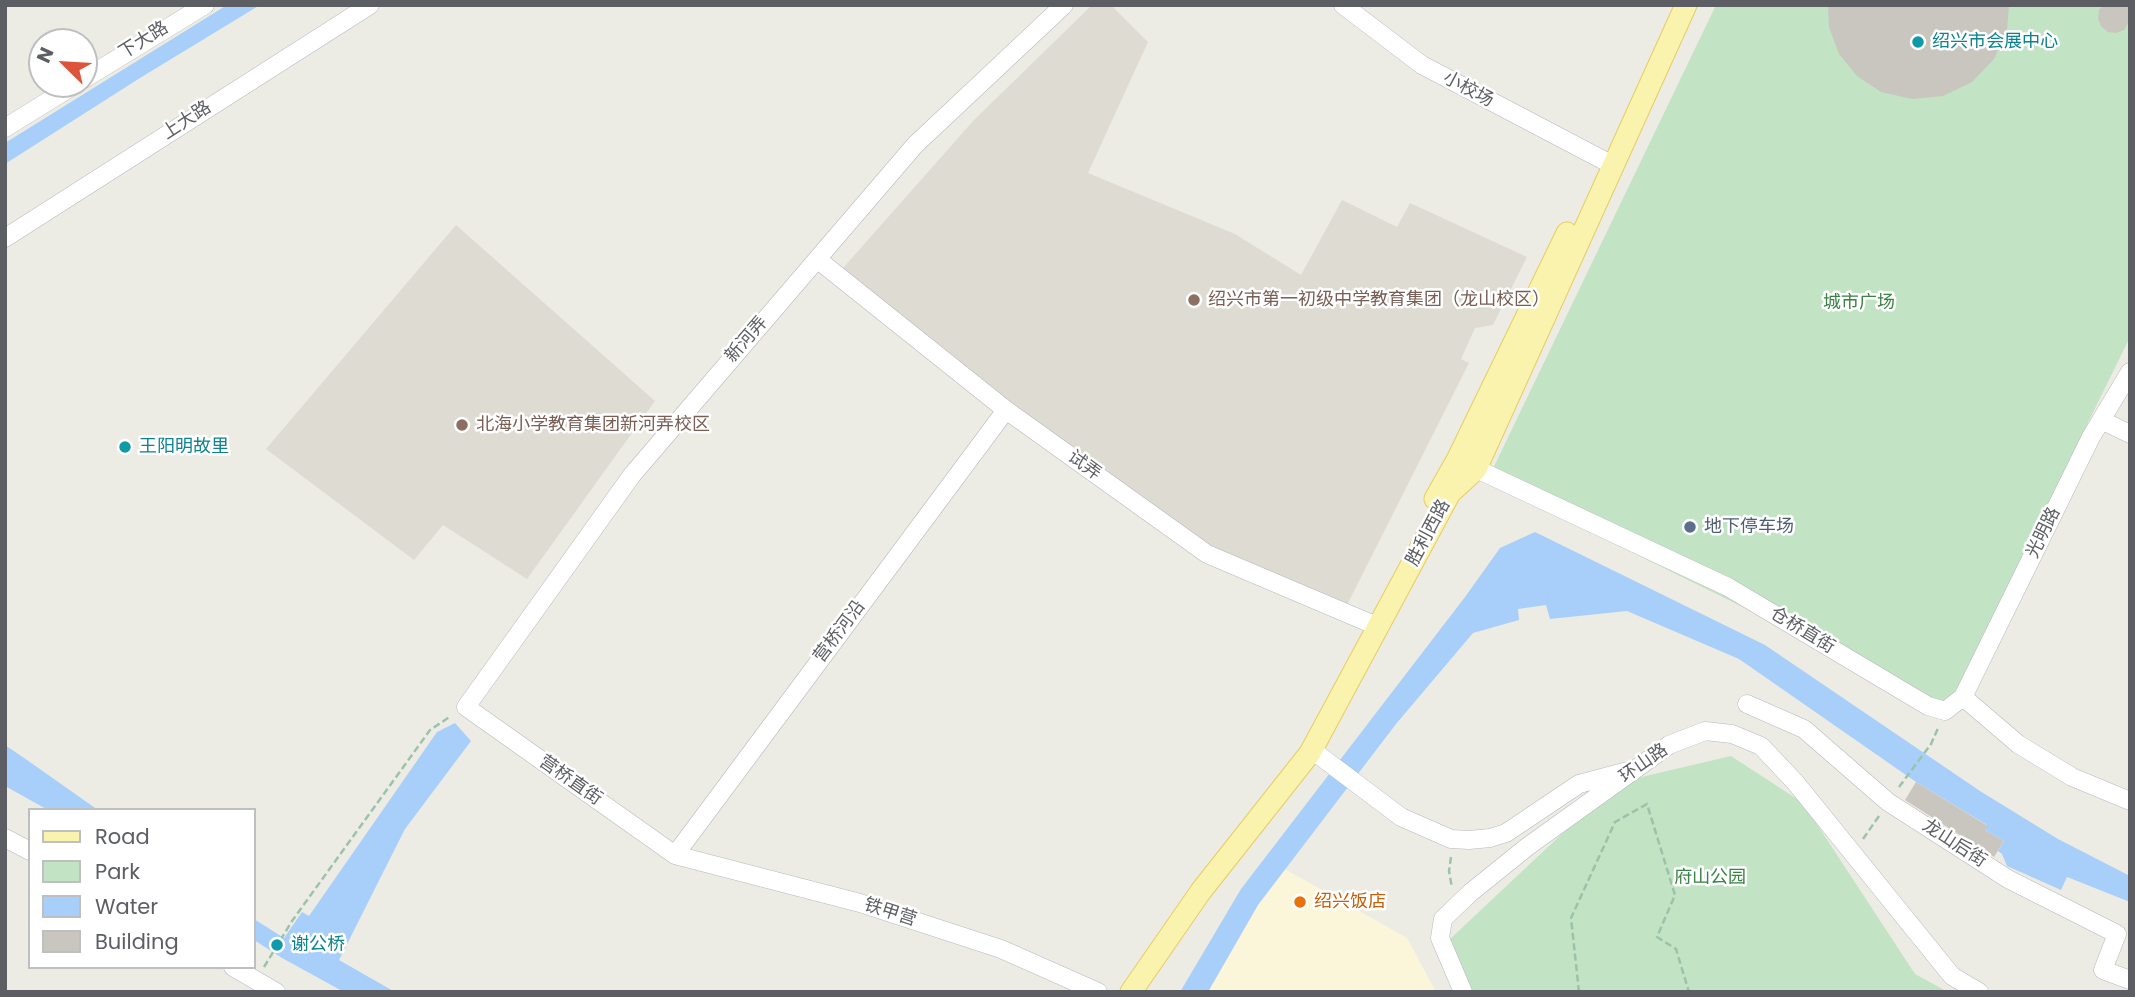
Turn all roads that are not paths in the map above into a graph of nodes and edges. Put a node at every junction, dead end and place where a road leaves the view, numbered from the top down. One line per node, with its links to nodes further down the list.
1 (205, 5): 7 (street, 下大路)
2 (370, 5): 11 (street, 上大路)
3 (1064, 5): 12 (street, 新河弄)
4 (1343, 5): 10 (street, 小校场)
5 (1671, 5): 10 (main road, 胜利西路)
6 (1686, 5): 17 (main road, 胜利西路)
7 (98, 70)
8 (53, 98): 9 (street)
9 (5, 128)
10 (1603, 160): 17 (main road, 胜利西路)
11 (5, 238)
12 (817, 258): 14 (street, 试弄); 21 (street, 新河弄)
13 (2130, 372): 15 (street, 光明路)
14 (1006, 410): 18 (street, 试弄); 27 (street, 营桥河沿)
15 (2101, 420): 16 (street); 19 (street, 光明路)
16 (2130, 434)
17 (1466, 465): 18 (main road, 胜利西路); 19 (street, 仓桥直街)
18 (1373, 626): 22 (main road, 胜利西路); 32 (main road, 胜利西路)
19 (1963, 697): 24 (street)
20 (1747, 704): 29 (street, 龙山后街)
21 (466, 707): 27 (street, 营桥直街)
22 (1312, 750): 23 (street); 33 (main road, 胜利西路)
23 (1635, 769): 34 (street, 环山路); 35 (street, 环山路)
24 (2130, 801)
25 (5, 838): 26 (street)
26 (28, 850)
27 (675, 855): 31 (street, 铁甲营)
28 (236, 969): 30 (street)
29 (2130, 980)
30 (276, 992)
31 (1098, 992)
32 (1116, 992)
33 (1131, 992)
34 (1463, 992)
35 (1979, 992)

